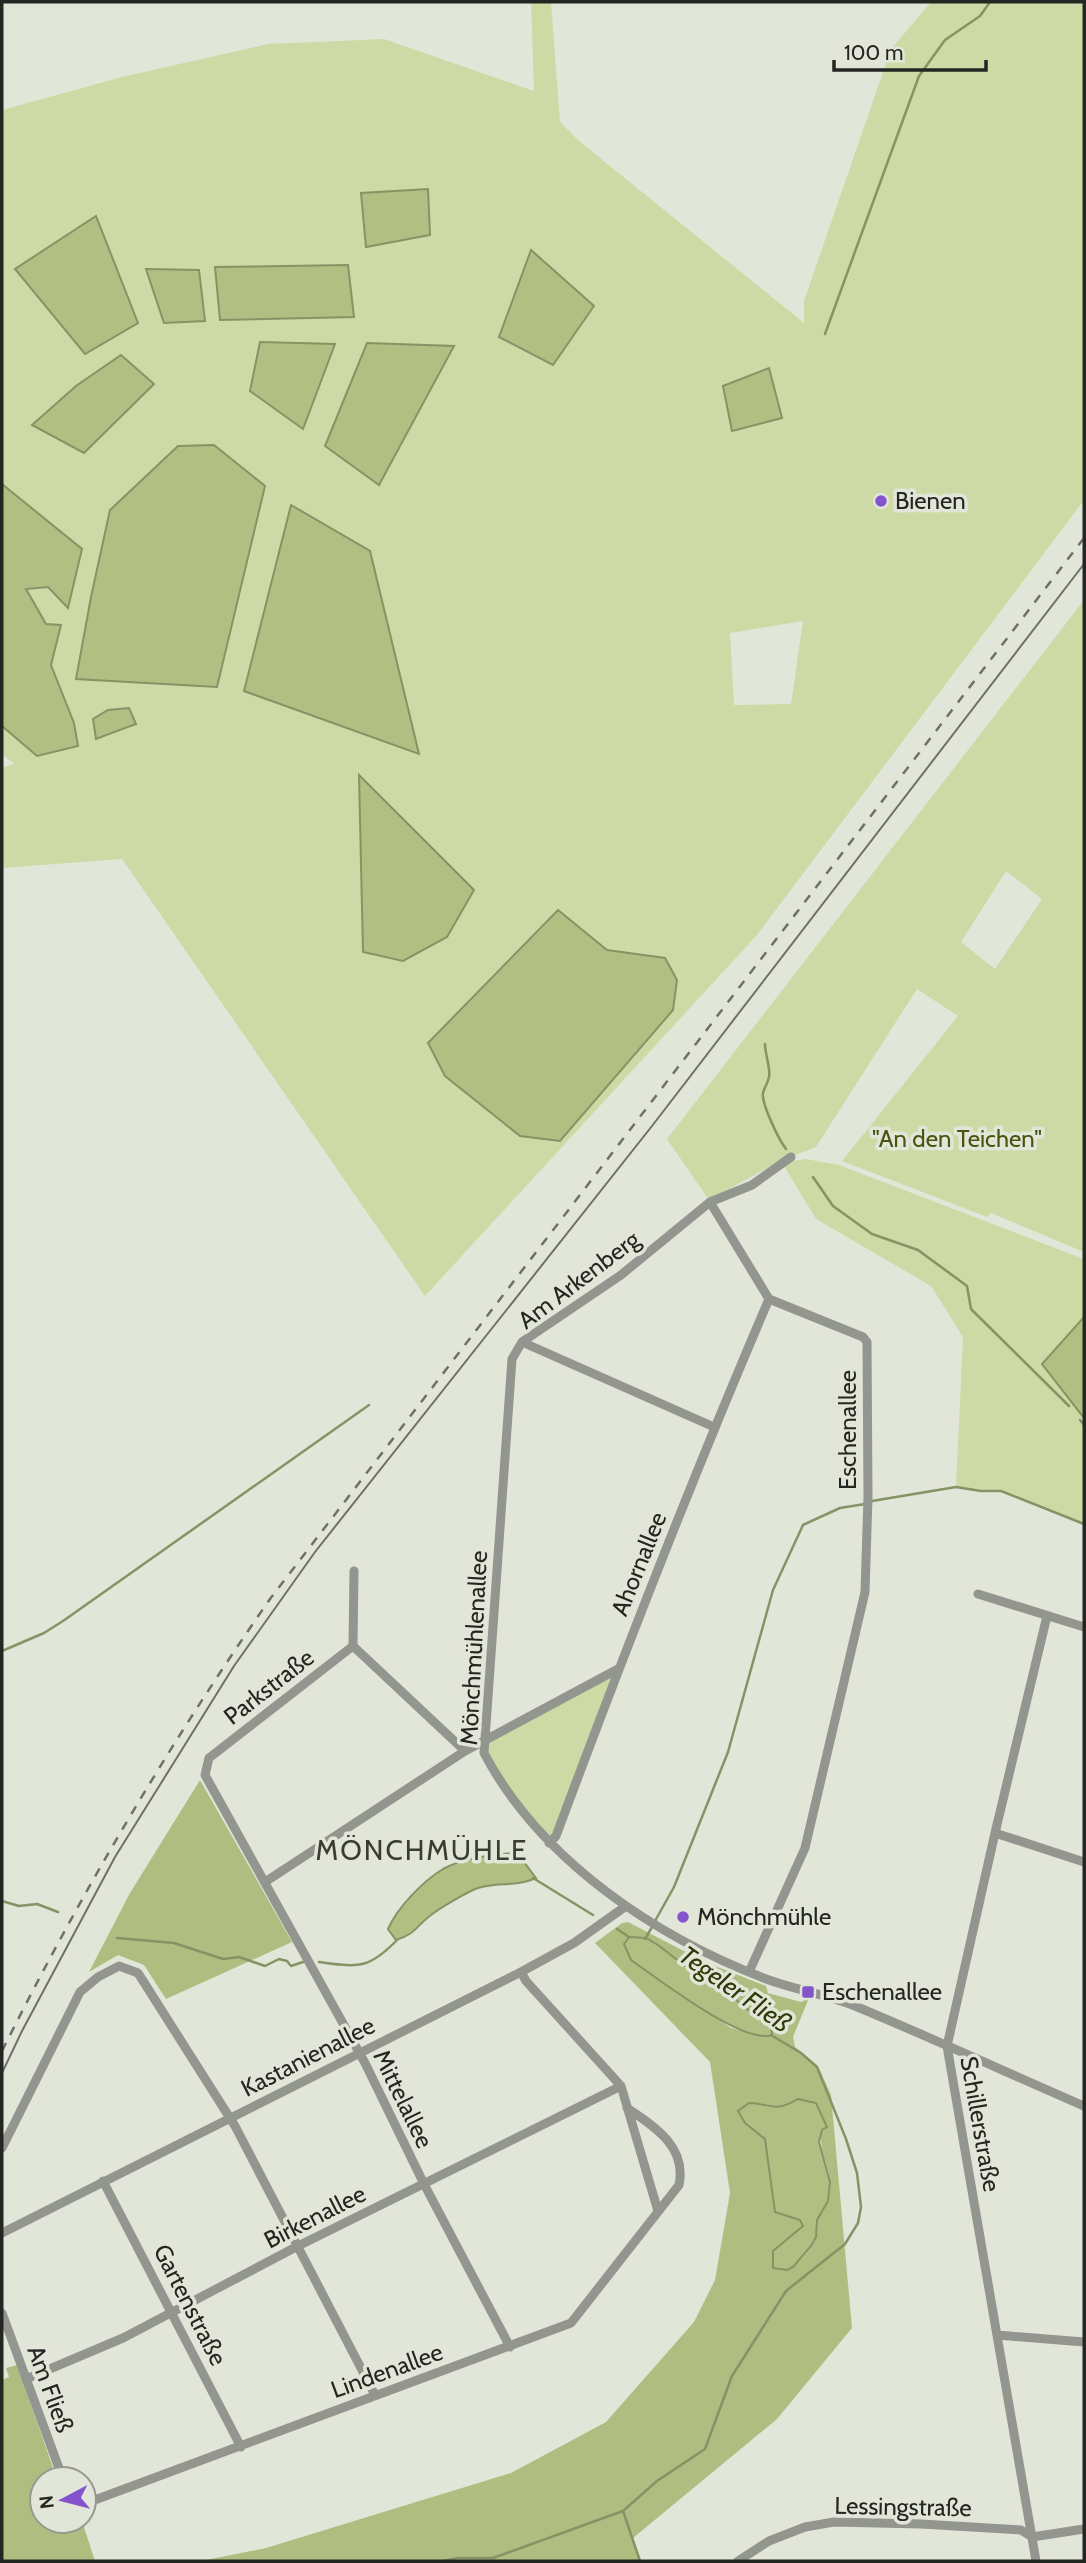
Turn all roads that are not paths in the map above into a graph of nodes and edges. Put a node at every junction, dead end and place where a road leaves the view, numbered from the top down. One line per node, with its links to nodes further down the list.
1 (791, 1157): 2 (street, Am Arkenberg)
2 (710, 1202): 3 (street); 4 (street, Am Arkenberg)
3 (768, 1299): 5 (street, Ahornallee); 21 (street, Eschenallee)
4 (522, 1342): 5 (street, Am Arkenberg); 12 (street, Mönchmühlenallee)
5 (714, 1427): 11 (street, Ahornallee)
6 (354, 1571): 10 (street)
7 (978, 1594): 8 (street)
8 (1047, 1616): 9 (street); 15 (street, Schillerstraße)
9 (1084, 1627)
10 (353, 1646): 13 (street); 14 (street, Parkstraße)
11 (618, 1669): 12 (street); 16 (street, Ahornallee)
12 (486, 1738): 13 (street); 16 (street, Mönchmühlenallee)
13 (465, 1751): 18 (street)
14 (209, 1758): 18 (street, Mittelallee)
15 (995, 1833): 17 (street); 22 (street, Schillerstraße)
16 (549, 1843): 19 (street, Mönchmühlenallee)
17 (1084, 1862)
18 (265, 1882): 23 (street, Mittelallee)
19 (626, 1906): 20 (street, Kastanienallee); 21 (street, Mönchmühlenallee)
20 (521, 1972): 23 (street, Kastanienallee); 24 (street)
21 (749, 1972): 22 (street, Mönchmühlenallee)
22 (947, 2046): 25 (street, Mönchmühlenallee); 36 (street, Schillerstraße)
23 (359, 2053): 27 (street, Kastanienallee); 30 (street, Mittelallee)
24 (621, 2086): 26 (street); 30 (street, Birkenallee)
25 (1084, 2106)
26 (627, 2108): 31 (street); 31 (street, Lindenallee)
27 (229, 2119): 28 (street); 29 (street, Kastanienallee); 33 (street)
28 (2, 2148)
29 (103, 2181): 32 (street, Kastanienallee); 35 (street, Gartenstraße)
30 (424, 2184): 33 (street, Birkenallee); 38 (street, Mittelallee)
31 (658, 2211): 38 (street, Lindenallee)
32 (2, 2233)
33 (298, 2246): 35 (street, Birkenallee); 40 (street)
34 (2, 2313): 39 (street, Am Fließ)
35 (173, 2313): 39 (street, Birkenallee); 41 (street, Gartenstraße)
36 (998, 2335): 37 (street); 45 (street, Schillerstraße)
37 (1084, 2342)
38 (510, 2347): 40 (street, Lindenallee)
39 (26, 2379): 42 (street, Am Fließ)
40 (375, 2395): 41 (street, Lindenallee)
41 (241, 2447): 43 (street, Lindenallee)
42 (58, 2465)
43 (98, 2499)
44 (1084, 2529): 45 (street)
45 (1032, 2536): 46 (street, Lessingstraße); 47 (street, Schillerstraße)
46 (738, 2561)
47 (1036, 2561)

